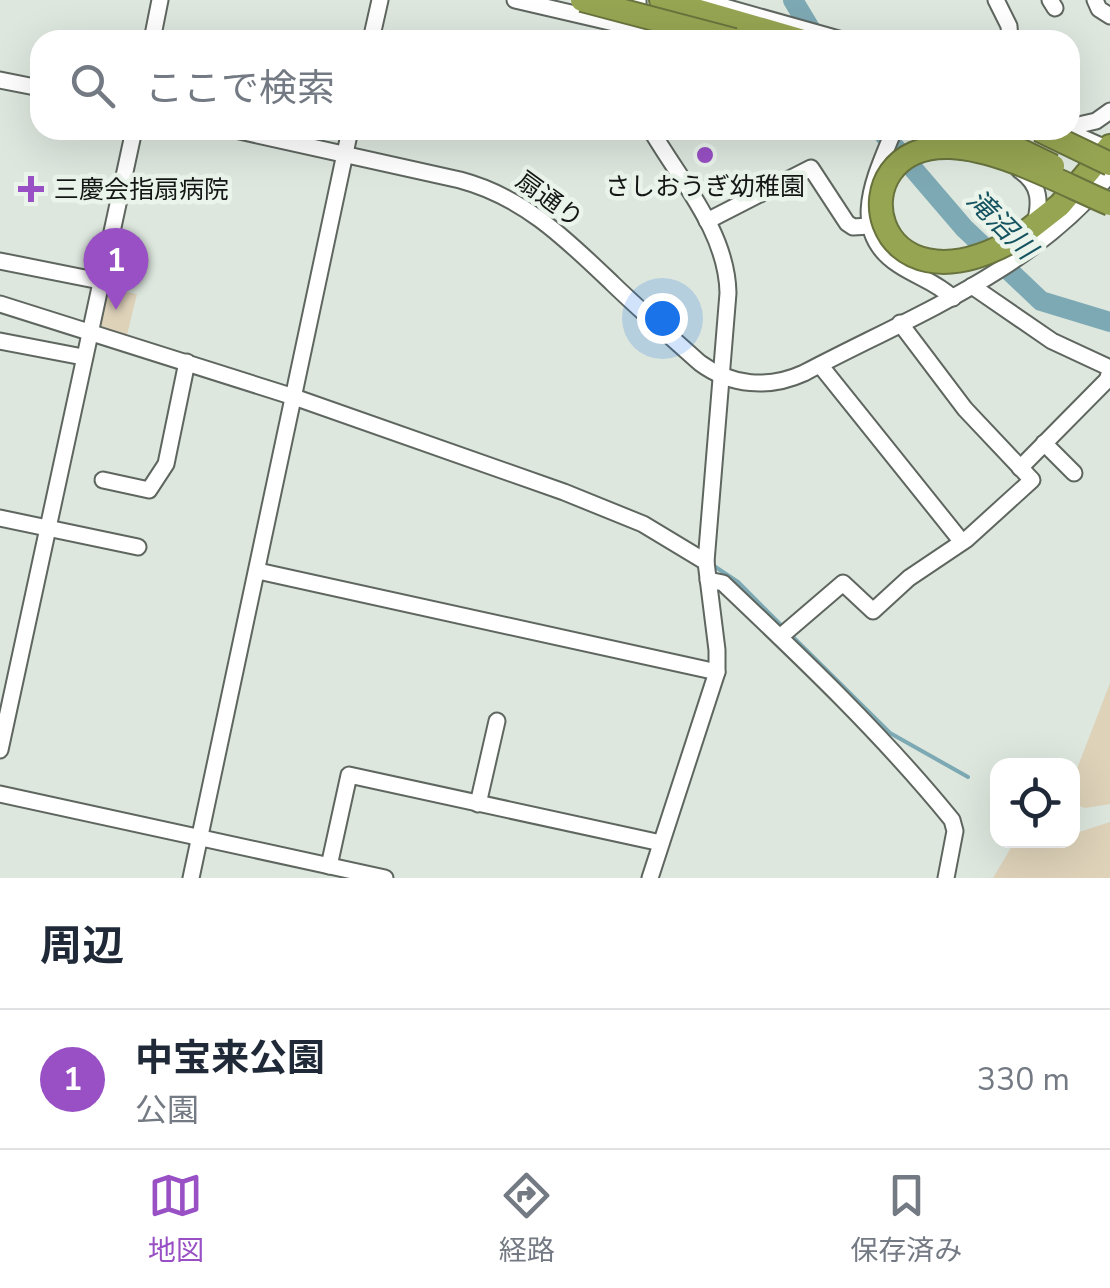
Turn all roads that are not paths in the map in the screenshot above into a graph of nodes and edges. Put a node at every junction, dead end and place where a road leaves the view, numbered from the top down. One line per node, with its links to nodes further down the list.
1 (160, 0): 9 (street)
2 (380, 0): 10 (street)
3 (515, 0): 11 (street)
4 (582, 0): 13 (highway, bridge)
5 (638, 0): 12 (street)
6 (660, 0): 14 (highway)
7 (700, 0): 15 (street)
8 (996, 0): 16 (street)
9 (154, 30)
10 (373, 30)
11 (628, 30)
12 (639, 30)
13 (696, 30)
14 (788, 30)
15 (790, 30)
16 (1010, 30)
17 (0, 80): 18 (street)
18 (30, 86)
19 (1110, 111): 20 (street)
20 (1080, 126)
21 (1080, 136): 31 (street)
22 (132, 140): 40 (street)
23 (281, 140): 30 (street, 扇通り)
24 (348, 140): 30 (street)
25 (657, 140): 36 (street)
26 (890, 140): 37 (street)
27 (974, 140): 38 (street)
28 (999, 140): 33 (highway, bridge)
29 (1067, 140): 31 (highway, bridge)
30 (345, 154): 51 (street, 扇通り); 52 (street)
31 (1110, 155): 35 (street); 38 (highway)
32 (1110, 174): 35 (street)
33 (1110, 194)
34 (1110, 204): 38 (highway, bridge)
35 (1073, 214): 38 (street)
36 (706, 221): 37 (street); 51 (street)
37 (870, 226): 42 (street)
38 (1026, 240): 41 (street)
39 (0, 261): 40 (street)
40 (100, 281): 45 (street)
41 (972, 286): 42 (street); 50 (street)
42 (953, 298): 44 (street)
43 (0, 304): 45 (street)
44 (900, 323): 49 (street); 54 (street)
45 (88, 331): 47 (street); 48 (street)
46 (0, 341): 47 (street)
47 (83, 357): 58 (street)
48 (187, 362): 52 (street); 56 (street)
49 (820, 365): 51 (street); 59 (street)
50 (1110, 370): 53 (street)
51 (720, 375): 61 (street)
52 (294, 396): 61 (street); 62 (street)
53 (1044, 444): 54 (street); 55 (street)
54 (1020, 468): 59 (street)
55 (1074, 472)
56 (103, 480)
57 (0, 518): 58 (street)
58 (49, 529): 60 (street); 67 (street)
59 (962, 542): 64 (street)
60 (138, 547)
61 (706, 562): 63 (street)
62 (258, 572): 65 (street); 70 (street)
63 (708, 580): 64 (street); 65 (street)
64 (780, 636): 76 (street)
65 (717, 672): 71 (street)
66 (496, 721): 69 (street)
67 (0, 750)
68 (0, 794): 70 (street)
69 (478, 804): 71 (street); 72 (street)
70 (200, 838): 72 (street); 73 (street)
71 (662, 844): 75 (street)
72 (329, 866): 74 (street)
73 (191, 878)
74 (385, 878)
75 (650, 878)
76 (946, 878)

